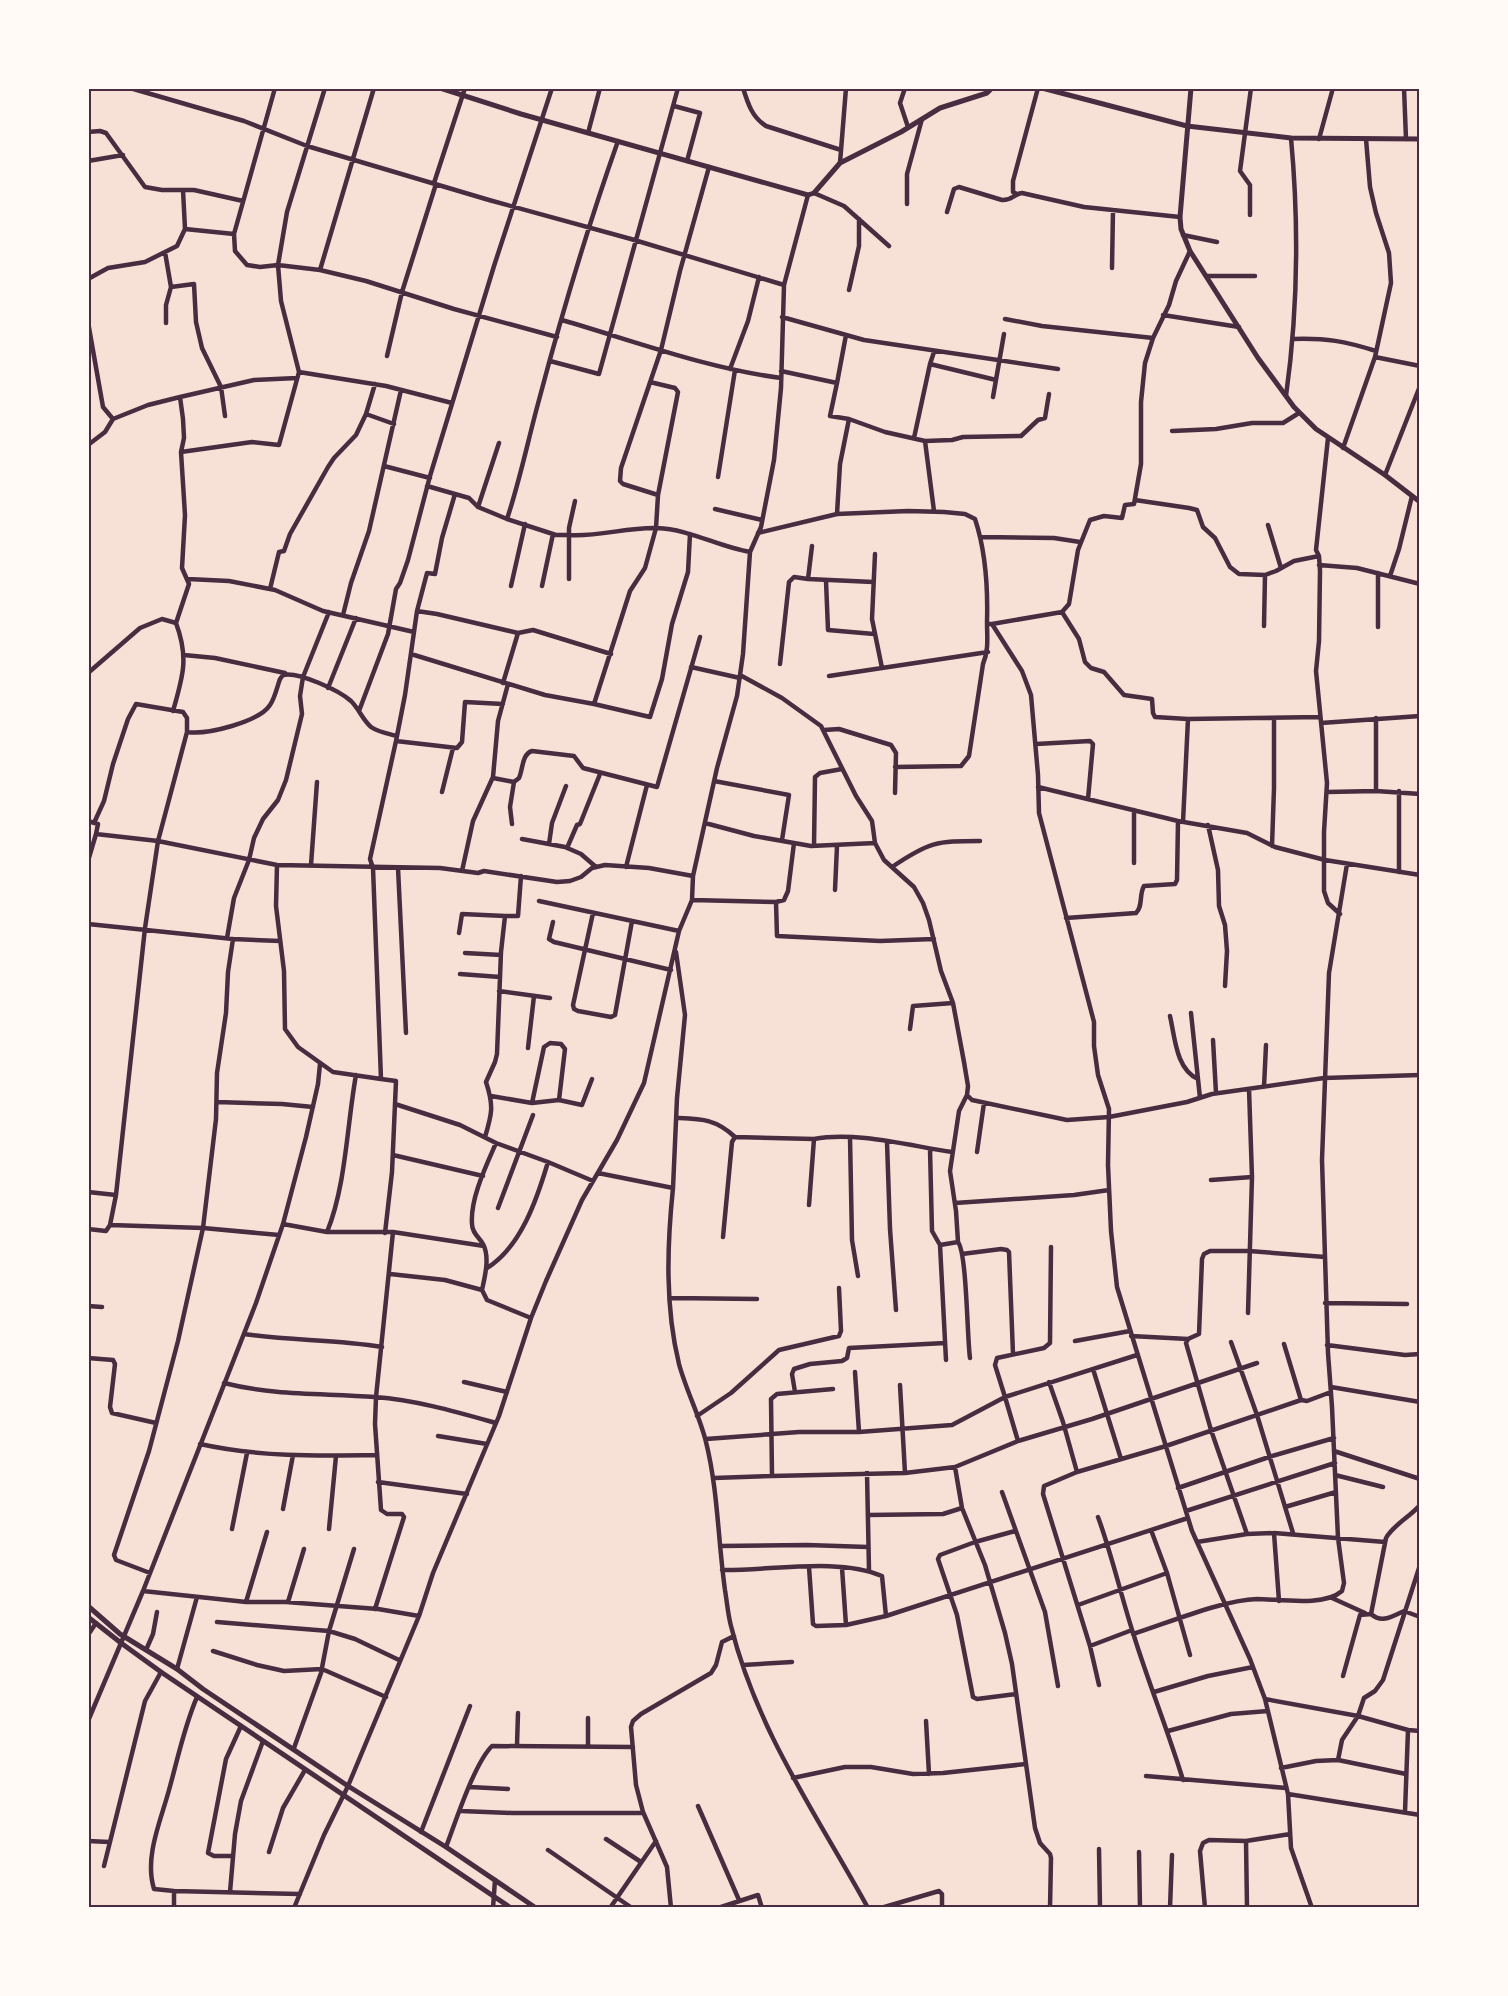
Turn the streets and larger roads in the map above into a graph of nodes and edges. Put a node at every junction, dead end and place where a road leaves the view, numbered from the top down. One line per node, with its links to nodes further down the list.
1 (130, 88): 25 (street)
2 (275, 88): 25 (street)
3 (325, 88): 35 (street)
4 (374, 88): 39 (street)
5 (440, 88): 19 (street)
6 (465, 88): 19 (street)
7 (552, 88): 22 (street)
8 (600, 88): 27 (street)
9 (678, 88): 20 (street)
10 (742, 88): 36 (street)
11 (846, 88): 36 (street)
12 (905, 88): 24 (street)
13 (992, 88): 21 (street)
14 (1040, 88): 23 (street); 47 (street)
15 (1191, 88): 23 (street)
16 (1251, 88): 28 (street)
17 (1333, 88): 30 (street)
18 (1404, 88): 32 (street)
19 (464, 96): 22 (street); 44 (street)
20 (674, 106): 37 (street); 41 (street)
21 (922, 119): 24 (street); 49 (street)
22 (542, 120): 27 (street); 50 (street)
23 (1187, 126): 28 (street); 54 (street)
24 (908, 128): 42 (street)
25 (263, 129): 35 (street); 48 (street)
26 (88, 132): 38 (street)
27 (588, 133): 34 (street)
28 (1245, 133): 29 (street); 53 (street)
29 (1291, 138): 30 (street); 90 (street)
30 (1319, 139): 31 (street)
31 (1366, 139): 32 (street); 93 (street)
32 (1406, 139): 33 (street)
33 (1419, 140)
34 (618, 141): 37 (street); 56 (street)
35 (307, 146): 39 (street); 66 (street)
36 (841, 150): 42 (street)
37 (660, 153): 41 (street); 60 (street)
38 (123, 155): 40 (street); 45 (street)
39 (352, 159): 44 (street); 68 (street)
40 (88, 161)
41 (687, 161): 43 (street)
42 (840, 163): 46 (street)
43 (709, 167): 46 (street); 65 (street)
44 (435, 184): 50 (street); 76 (street)
45 (183, 190): 48 (street); 57 (street)
46 (811, 194): 55 (street); 73 (street)
47 (1017, 194): 51 (street); 52 (street)
48 (243, 201): 58 (street)
49 (907, 204)
50 (513, 207): 56 (street); 77 (street)
51 (1113, 210): 54 (street); 67 (street)
52 (946, 212)
53 (1250, 215)
54 (1180, 217): 59 (street)
55 (859, 219): 62 (street); 75 (street)
56 (589, 227): 60 (street); 81 (street)
57 (185, 229): 58 (street); 64 (street)
58 (234, 234): 66 (street)
59 (1183, 235): 61 (street); 63 (street)
60 (636, 240): 65 (street); 85 (street)
61 (1217, 242)
62 (889, 246)
63 (1190, 251): 69 (street); 78 (street)
64 (165, 252): 72 (street); 74 (street)
65 (684, 255): 71 (street); 91 (street)
66 (278, 265): 68 (street); 102 (street)
67 (1112, 268)
68 (320, 270): 76 (street)
69 (1206, 276): 70 (street); 84 (street)
70 (1255, 276)
71 (759, 277): 73 (street); 99 (street)
72 (88, 279)
73 (784, 285): 79 (street)
74 (171, 287): 83 (street); 110 (street)
75 (849, 290)
76 (402, 292): 77 (street); 94 (street)
77 (479, 315): 88 (street); 116 (street)
78 (1163, 315): 84 (street); 89 (street)
79 (782, 317): 87 (street); 101 (street)
80 (1005, 319): 89 (street)
81 (562, 320): 85 (street); 88 (street)
82 (88, 322): 120 (street)
83 (166, 323)
84 (1239, 327): 113 (street)
85 (610, 334): 91 (street); 95 (street)
86 (1004, 334): 96 (street)
87 (846, 335): 92 (street); 107 (street)
88 (557, 337): 95 (street)
89 (1153, 338): 139 (street)
90 (1293, 339): 93 (street); 113 (street)
91 (661, 350): 99 (street); 106 (street)
92 (934, 352): 96 (street); 97 (street)
93 (1375, 354): 98 (street); 129 (street)
94 (387, 356)
95 (550, 361): 146 (street)
96 (999, 361): 100 (street); 105 (street)
97 (930, 364): 105 (street); 124 (street)
98 (1419, 366)
99 (733, 369): 104 (street); 133 (street)
100 (1058, 369)
101 (781, 371): 104 (street); 107 (street)
102 (299, 372): 103 (street); 108 (street)
103 (297, 378): 110 (street); 130 (street)
104 (781, 378): 147 (street)
105 (996, 380): 115 (street)
106 (650, 382): 137 (street); 137 (street)
107 (837, 383): 121 (street)
108 (375, 384): 111 (street); 118 (street)
109 (1419, 386): 132 (street)
110 (221, 387): 114 (street); 119 (street)
111 (401, 390): 116 (street); 122 (street)
112 (1049, 394): 126 (street)
113 (1286, 396): 117 (street)
114 (180, 397): 120 (street); 130 (street)
115 (993, 397)
116 (452, 404): 134 (street)
117 (1299, 413): 123 (street); 125 (street)
118 (366, 414): 122 (street); 174 (street)
119 (225, 416)
120 (113, 418): 128 (street)
121 (849, 419): 124 (street); 145 (street)
122 (394, 424): 131 (street)
123 (1173, 431)
124 (914, 438): 126 (street)
125 (1328, 438): 129 (street); 160 (street)
126 (925, 441): 144 (street)
127 (499, 443): 142 (street)
128 (88, 445)
129 (1343, 448): 132 (street)
130 (181, 452): 166 (street)
131 (384, 466): 134 (street); 178 (street)
132 (1384, 475): 138 (street)
133 (718, 477)
134 (430, 478): 135 (street)
135 (427, 486): 136 (street); 182 (street)
136 (455, 494): 142 (street); 175 (street)
137 (658, 495): 150 (street)
138 (1412, 496): 141 (street); 165 (street)
139 (1135, 500): 156 (street); 164 (street)
140 (575, 501): 154 (street)
141 (1419, 502)
142 (478, 507): 146 (street)
143 (716, 509): 147 (street)
144 (934, 511): 145 (street); 155 (street)
145 (837, 514): 151 (street)
146 (507, 519): 148 (street)
147 (762, 520): 151 (street)
148 (525, 524): 152 (street); 172 (street)
149 (1268, 525): 162 (street)
150 (657, 528): 153 (street); 154 (street); 191 (street)
151 (758, 533): 158 (street)
152 (553, 534): 154 (street); 173 (street)
153 (690, 534): 158 (street); 204 (street)
154 (569, 535): 167 (street)
155 (981, 537): 156 (street); 181 (street)
156 (1080, 542): 177 (street)
157 (812, 546): 168 (street)
158 (750, 552): 200 (street)
159 (874, 554): 170 (street)
160 (1319, 556): 161 (street); 162 (street)
161 (1319, 564): 163 (street); 211 (street)
162 (1281, 568): 164 (street)
163 (1378, 573): 165 (street); 184 (street)
164 (1265, 575): 183 (street)
165 (1390, 576): 171 (street)
166 (188, 579): 174 (street); 180 (street)
167 (569, 579)
168 (808, 579): 169 (street); 193 (street)
169 (826, 581): 170 (street); 187 (street)
170 (873, 582): 187 (street)
171 (1419, 584)
172 (511, 586)
173 (542, 586)
174 (270, 589): 176 (street)
175 (417, 611): 185 (street); 186 (street)
176 (329, 612): 178 (street); 199 (street)
177 (1062, 612): 181 (street); 210 (street)
178 (343, 615): 179 (street)
179 (356, 618): 182 (street); 202 (street)
180 (176, 623): 192 (street); 196 (street)
181 (990, 624): 189 (street); 215 (street)
182 (388, 625): 185 (street); 206 (street)
183 (1264, 626)
184 (1378, 627)
185 (414, 632): 190 (street)
186 (518, 633): 191 (street); 201 (street)
187 (874, 634): 195 (street)
188 (700, 637): 194 (street)
189 (988, 652): 195 (street); 217 (street)
190 (411, 654): 201 (street); 214 (street)
191 (611, 654): 204 (street)
192 (184, 655): 197 (street); 205 (street)
193 (780, 664)
194 (691, 667): 200 (street); 224 (street)
195 (882, 668): 198 (street)
196 (88, 673)
197 (288, 674): 199 (street); 213 (street)
198 (829, 676)
199 (303, 677): 202 (street); 254 (street)
200 (740, 677): 212 (street); 221 (street)
201 (505, 683): 203 (street); 204 (street)
202 (328, 688): 206 (street)
203 (503, 704): 216 (street); 220 (street)
204 (594, 704)
205 (173, 711): 213 (street); 236 (street)
206 (359, 711): 214 (street)
207 (1419, 716): 209 (street)
208 (1274, 718): 210 (street); 211 (street); 250 (street)
209 (1376, 718): 211 (street); 227 (street)
210 (1188, 719): 235 (street)
211 (1321, 720): 230 (street)
212 (824, 730): 217 (street); 218 (street)
213 (187, 732): 243 (street)
214 (397, 739): 216 (street); 262 (street)
215 (1036, 744): 226 (street); 233 (street)
216 (453, 748): 229 (street)
217 (895, 767): 231 (street)
218 (842, 769): 246 (street); 248 (street)
219 (600, 774): 223 (street); 224 (street); 251 (street)
220 (493, 778): 223 (street); 264 (street)
221 (714, 781): 237 (street); 242 (street)
222 (317, 782): 258 (street)
223 (514, 782): 238 (street)
224 (646, 785): 260 (street)
225 (566, 786): 247 (street)
226 (1038, 787): 233 (street); 276 (street)
227 (1376, 791): 228 (street); 230 (street)
228 (1399, 791): 232 (street); 265 (street)
229 (442, 792)
230 (1327, 792): 252 (street)
231 (895, 793)
232 (1419, 794)
233 (1088, 799): 234 (street)
234 (1134, 810): 235 (street); 255 (street)
235 (1181, 821): 239 (street); 276 (street)
236 (91, 822): 240 (street)
237 (705, 823): 242 (street); 268 (street)
238 (512, 824)
239 (1208, 825): 250 (street); 294 (street)
240 (96, 834): 243 (street); 253 (street)
241 (522, 839): 247 (street)
242 (782, 840): 245 (street)
243 (158, 841): 254 (street); 280 (street)
244 (980, 841): 261 (street)
245 (794, 843): 248 (street); 272 (street)
246 (874, 843): 249 (street); 261 (street)
247 (549, 844): 251 (street)
248 (814, 846): 249 (street)
249 (837, 846): 269 (street)
250 (1272, 846): 252 (street)
251 (567, 848): 259 (street)
252 (1325, 860): 256 (street); 274 (street)
253 (88, 861)
254 (249, 861): 257 (street); 283 (street)
255 (1134, 863)
256 (1347, 864): 265 (street); 274 (street)
257 (277, 865): 258 (street); 285 (street)
258 (311, 865): 262 (street)
259 (596, 867): 260 (street); 267 (street)
260 (626, 867): 268 (street)
261 (892, 867): 284 (street)
262 (373, 868): 263 (street); 310 (street)
263 (398, 868): 264 (street); 302 (street)
264 (462, 871): 267 (street)
265 (1398, 872): 266 (street)
266 (1419, 875)
267 (521, 876): 275 (street)
268 (693, 876): 270 (street)
269 (835, 890)
270 (692, 900): 272 (street); 281 (street)
271 (539, 901): 273 (street)
272 (776, 902): 284 (street)
273 (593, 912): 277 (street); 287 (street)
274 (1340, 914): 309 (street)
275 (505, 916): 282 (street); 289 (street)
276 (1066, 918): 326 (street)
277 (633, 921): 281 (street); 290 (street)
278 (553, 922): 287 (street)
279 (88, 924): 280 (street)
280 (145, 928): 283 (street); 348 (street)
281 (679, 931): 286 (street)
282 (459, 933)
283 (230, 939): 285 (street); 320 (street)
284 (934, 939): 298 (street)
285 (280, 940): 306 (street)
286 (676, 948): 291 (street); 327 (street)
287 (585, 949): 290 (street); 290 (street)
288 (465, 953): 289 (street)
289 (501, 955): 293 (street)
290 (626, 958): 291 (street)
291 (671, 970): 340 (street)
292 (460, 974): 293 (street)
293 (500, 977): 295 (street)
294 (1225, 986)
295 (499, 991): 296 (street); 317 (street)
296 (534, 996): 297 (street); 305 (street)
297 (550, 998)
298 (953, 1003): 301 (street); 316 (street)
299 (1191, 1013): 312 (street)
300 (1170, 1016): 312 (street)
301 (910, 1029)
302 (406, 1034)
303 (1213, 1040): 315 (street)
304 (1266, 1045): 313 (street)
305 (528, 1048)
306 (320, 1064): 307 (street); 324 (street)
307 (356, 1075): 310 (street); 356 (street)
308 (1419, 1075): 309 (street)
309 (1324, 1078): 313 (street); 367 (street)
310 (381, 1079): 323 (street)
311 (592, 1079): 319 (street)
312 (1198, 1079): 318 (street)
313 (1264, 1087): 314 (street)
314 (1249, 1089): 315 (street); 342 (street)
315 (1216, 1093): 318 (street)
316 (967, 1095): 322 (street); 335 (street)
317 (491, 1096): 321 (street); 328 (street)
318 (1200, 1098): 326 (street)
319 (560, 1100): 321 (street); 321 (street)
320 (217, 1102): 324 (street); 354 (street)
321 (532, 1103)
322 (984, 1103): 326 (street); 336 (street)
323 (395, 1104): 328 (street); 338 (street)
324 (313, 1107): 352 (street)
325 (533, 1114): 337 (street)
326 (1109, 1117): 346 (street)
327 (677, 1118): 329 (street); 345 (street)
328 (485, 1137): 333 (street)
329 (735, 1137): 331 (street); 360 (street)
330 (850, 1137): 331 (street); 332 (street); 370 (street)
331 (814, 1139): 350 (street)
332 (887, 1142): 334 (street); 379 (street)
333 (496, 1143): 337 (street); 341 (street)
334 (930, 1149): 335 (street); 362 (street)
335 (952, 1152): 349 (street)
336 (977, 1152)
337 (518, 1153): 339 (street); 351 (street)
338 (393, 1155): 341 (street); 358 (street)
339 (548, 1162): 344 (street); 368 (street)
340 (598, 1173): 344 (street); 345 (street)
341 (483, 1176): 363 (street)
342 (1252, 1177): 343 (street); 365 (street)
343 (1211, 1180)
344 (593, 1181): 381 (street)
345 (672, 1188): 373 (street)
346 (1109, 1190): 349 (street); 383 (street)
347 (88, 1192): 348 (street)
348 (116, 1195): 353 (street)
349 (955, 1203): 361 (street)
350 (809, 1205)
351 (498, 1208)
352 (283, 1224): 356 (street); 359 (street)
353 (110, 1225): 354 (street); 355 (street)
354 (203, 1228): 359 (street); 418 (street)
355 (88, 1229)
356 (327, 1232): 358 (street)
357 (393, 1232): 358 (street); 363 (street); 369 (street)
358 (385, 1233)
359 (279, 1235): 382 (street)
360 (723, 1237)
361 (958, 1242): 362 (street); 366 (street)
362 (940, 1245): 387 (street)
363 (484, 1246): 368 (street)
364 (1051, 1246): 391 (street)
365 (1249, 1251): 367 (street); 380 (street); 384 (street)
366 (962, 1254): 391 (street); 395 (street)
367 (1325, 1257): 375 (street)
368 (486, 1268): 372 (street)
369 (390, 1275): 372 (street); 390 (street)
370 (858, 1276)
371 (839, 1288): 417 (street)
372 (482, 1290): 381 (street)
373 (670, 1298): 374 (street); 417 (street)
374 (757, 1299)
375 (1325, 1303): 376 (street); 389 (street)
376 (1407, 1304)
377 (88, 1306): 378 (street)
378 (102, 1307)
379 (896, 1310)
380 (1248, 1313)
381 (531, 1318): 408 (street)
382 (244, 1334): 390 (street); 404 (street)
383 (1131, 1334): 384 (street); 385 (street); 393 (street)
384 (1188, 1339): 403 (street)
385 (1075, 1341)
386 (1231, 1342): 399 (street)
387 (945, 1343): 396 (street); 409 (street)
388 (1284, 1344): 413 (street)
389 (1327, 1345): 392 (street); 407 (street)
390 (382, 1347): 410 (street)
391 (1013, 1354): 411 (street)
392 (1419, 1354)
393 (1137, 1355): 398 (street); 412 (street)
394 (88, 1358): 418 (street)
395 (970, 1358)
396 (946, 1360)
397 (1257, 1363): 399 (street)
398 (1093, 1369): 402 (street); 415 (street)
399 (1241, 1370): 403 (street); 416 (street)
400 (855, 1372): 423 (street)
401 (464, 1382): 408 (street)
402 (1049, 1382): 411 (street); 420 (street)
403 (1197, 1382): 412 (street); 422 (street)
404 (224, 1383): 410 (street); 429 (street)
405 (900, 1385): 421 (street)
406 (833, 1389): 409 (street)
407 (1331, 1389): 413 (street); 414 (street); 427 (street)
408 (507, 1392): 419 (street)
409 (795, 1392): 424 (street)
410 (376, 1397): 419 (street); 435 (street)
411 (1005, 1397): 421 (street); 428 (street)
412 (1150, 1398): 415 (street); 431 (street)
413 (1301, 1400): 416 (street)
414 (1419, 1402)
415 (1106, 1413): 420 (street); 438 (street)
416 (1257, 1415): 422 (street); 437 (street)
417 (697, 1416): 426 (street)
418 (156, 1423): 489 (street)
419 (496, 1423): 430 (street)
420 (1064, 1427): 428 (street); 441 (street)
421 (902, 1429): 423 (street); 444 (street)
422 (1211, 1430): 431 (street); 442 (street)
423 (859, 1432): 424 (street)
424 (772, 1434): 426 (street); 446 (street)
425 (438, 1436): 430 (street)
426 (706, 1438): 447 (street)
427 (1334, 1438): 432 (street); 437 (street)
428 (1018, 1441): 440 (street)
429 (200, 1444): 433 (street); 489 (street)
430 (487, 1444): 455 (street)
431 (1166, 1446): 438 (street); 452 (street)
432 (1334, 1451): 439 (street); 448 (street)
433 (247, 1453): 434 (street); 466 (street)
434 (293, 1455): 436 (street); 460 (street)
435 (377, 1455): 436 (street); 449 (street)
436 (336, 1456): 465 (street)
437 (1269, 1457): 442 (street); 450 (street)
438 (1121, 1459): 441 (street)
439 (1335, 1463): 445 (street); 450 (street)
440 (955, 1467): 444 (street); 459 (street)
441 (1077, 1472): 482 (street)
442 (1225, 1472): 452 (street); 456 (street)
443 (867, 1473): 444 (street); 446 (street); 462 (street)
444 (905, 1473)
445 (1335, 1475): 451 (street); 454 (street)
446 (772, 1476): 447 (street)
447 (714, 1478): 478 (street)
448 (1419, 1479)
449 (378, 1482): 455 (street); 504 (street)
450 (1277, 1482): 456 (street); 458 (street)
451 (1383, 1487)
452 (1179, 1488): 461 (street)
453 (1002, 1492): 468 (street)
454 (1336, 1492): 458 (street); 473 (street)
455 (467, 1494): 509 (street)
456 (1233, 1496): 461 (street); 472 (street)
457 (1419, 1505): 476 (street)
458 (1285, 1507): 471 (street)
459 (962, 1508): 462 (street); 474 (street)
460 (283, 1509)
461 (1186, 1511): 464 (street)
462 (867, 1515): 479 (street)
463 (1098, 1517): 477 (street)
464 (1188, 1518): 467 (street); 475 (street)
465 (329, 1528)
466 (232, 1529)
467 (1151, 1530): 477 (street); 490 (street)
468 (1015, 1531): 474 (street); 486 (street)
469 (267, 1532): 498 (street)
470 (1274, 1533): 471 (street); 472 (street); 497 (street)
471 (1293, 1533): 473 (street)
472 (1246, 1534): 475 (street)
473 (1338, 1538): 476 (street); 496 (street)
474 (975, 1542): 491 (street); 494 (street)
475 (1197, 1542): 501 (street)
476 (1385, 1542): 508 (street)
477 (1108, 1544): 482 (street); 493 (street)
478 (720, 1546): 479 (street); 487 (street)
479 (868, 1547): 488 (street)
480 (304, 1549): 499 (street)
481 (354, 1549): 503 (street)
482 (1064, 1558): 486 (street); 500 (street)
483 (1419, 1565): 505 (street)
484 (809, 1567): 485 (street); 487 (street); 516 (street)
485 (842, 1568): 488 (street); 516 (street)
486 (1030, 1569): 491 (street); 536 (street)
487 (722, 1570): 521 (street)
488 (869, 1570): 510 (street)
489 (150, 1573): 492 (street)
490 (1167, 1573): 493 (street); 513 (street)
491 (990, 1582): 494 (street); 538 (street)
492 (143, 1591): 495 (street); 520 (street)
493 (1119, 1591): 500 (street); 518 (street)
494 (949, 1594): 510 (street); 538 (street)
495 (197, 1597): 498 (street); 531 (street)
496 (1330, 1597): 497 (street); 507 (street)
497 (1279, 1601): 501 (street)
498 (246, 1602): 499 (street)
499 (288, 1602): 503 (street)
500 (1078, 1605): 523 (street)
501 (1224, 1605): 513 (street); 530 (street)
502 (88, 1606): 520 (street)
503 (336, 1606): 504 (street); 517 (street)
504 (375, 1609): 509 (street)
505 (1404, 1611): 508 (street); 512 (street); 545 (street)
506 (157, 1612): 524 (street)
507 (1365, 1614): 508 (street); 534 (street)
508 (1371, 1614)
509 (419, 1616): 527 (street)
510 (886, 1616): 516 (street)
511 (88, 1617): 515 (street)
512 (1419, 1617)
513 (1180, 1618): 518 (street); 526 (street)
514 (217, 1622): 517 (street)
515 (96, 1623): 519 (street); 522 (street)
516 (846, 1625)
517 (329, 1631): 527 (street); 532 (street)
518 (1133, 1632): 523 (street); 537 (street)
519 (88, 1635)
520 (124, 1636): 522 (street); 524 (street)
521 (734, 1636): 529 (street); 556 (street)
522 (121, 1644): 533 (street); 547 (street)
523 (1090, 1646): 535 (street)
524 (146, 1650): 531 (street)
525 (213, 1651): 532 (street)
526 (1190, 1655)
527 (399, 1660): 540 (street)
528 (792, 1662): 529 (street)
529 (743, 1665): 565 (street)
530 (1253, 1667): 537 (street); 541 (street)
531 (177, 1669): 557 (street)
532 (321, 1669): 540 (street); 557 (street)
533 (161, 1672): 539 (street); 583 (street)
534 (1343, 1676)
535 (1099, 1685)
536 (1058, 1686)
537 (1154, 1692): 551 (street)
538 (1016, 1694): 559 (street)
539 (197, 1697): 549 (street); 594 (street)
540 (386, 1697): 567 (street)
541 (1265, 1700): 543 (street); 545 (street)
542 (470, 1706): 577 (street)
543 (1268, 1711): 551 (street); 560 (street)
544 (518, 1713): 554 (street)
545 (1358, 1716): 550 (street); 558 (street)
546 (588, 1718): 555 (street)
547 (88, 1721)
548 (926, 1721): 562 (street)
549 (241, 1726): 553 (street); 590 (street)
550 (1408, 1730): 552 (street); 563 (street)
551 (1168, 1731): 566 (street)
552 (1419, 1731)
553 (263, 1741): 561 (street); 590 (street)
554 (517, 1745): 555 (street); 568 (street)
555 (588, 1746): 556 (street)
556 (633, 1747): 575 (street)
557 (294, 1748): 567 (street)
558 (1338, 1760): 560 (street); 563 (street)
559 (1026, 1764): 562 (street); 613 (street)
560 (1281, 1768): 570 (street)
561 (305, 1770): 571 (street); 587 (street)
562 (929, 1774): 565 (street)
563 (1406, 1774): 574 (street)
564 (1146, 1776): 566 (street)
565 (793, 1778): 610 (street)
566 (1183, 1780): 570 (street)
567 (348, 1786): 571 (street); 577 (street)
568 (470, 1787): 569 (street); 573 (street)
569 (508, 1789)
570 (1287, 1791): 574 (street); 578 (street)
571 (343, 1796): 596 (street); 597 (street)
572 (698, 1806): 599 (street)
573 (461, 1811): 575 (street); 584 (street)
574 (1405, 1812): 576 (street)
575 (643, 1813): 581 (street)
576 (1419, 1815)
577 (422, 1832): 584 (street)
578 (1290, 1834): 582 (street); 619 (street)
579 (606, 1839): 591 (street)
580 (88, 1841): 583 (street)
581 (656, 1841): 591 (street); 607 (street)
582 (1246, 1841): 617 (street); 618 (street)
583 (109, 1842): 592 (street)
584 (446, 1847): 593 (street)
585 (1099, 1849): 614 (street)
586 (548, 1850): 598 (street)
587 (269, 1852)
588 (1139, 1852): 615 (street)
589 (1172, 1855): 616 (street)
590 (233, 1856): 595 (street)
591 (641, 1862): 598 (street)
592 (104, 1866)
593 (495, 1880): 597 (street); 604 (street)
594 (174, 1891): 595 (street); 600 (street)
595 (230, 1892): 596 (street)
596 (300, 1894): 601 (street)
597 (494, 1896): 602 (street); 603 (street)
598 (617, 1897): 605 (street); 606 (street)
599 (739, 1900): 608 (street); 609 (street)
600 (174, 1908)
601 (294, 1908)
602 (493, 1908)
603 (511, 1908)
604 (536, 1908)
605 (610, 1908)
606 (632, 1908)
607 (671, 1908)
608 (718, 1908)
609 (762, 1908)
610 (868, 1908)
611 (881, 1908): 612 (street)
612 (942, 1908)
613 (1050, 1908)
614 (1100, 1908)
615 (1140, 1908)
616 (1170, 1908)
617 (1205, 1908)
618 (1247, 1908)
619 (1312, 1908)

